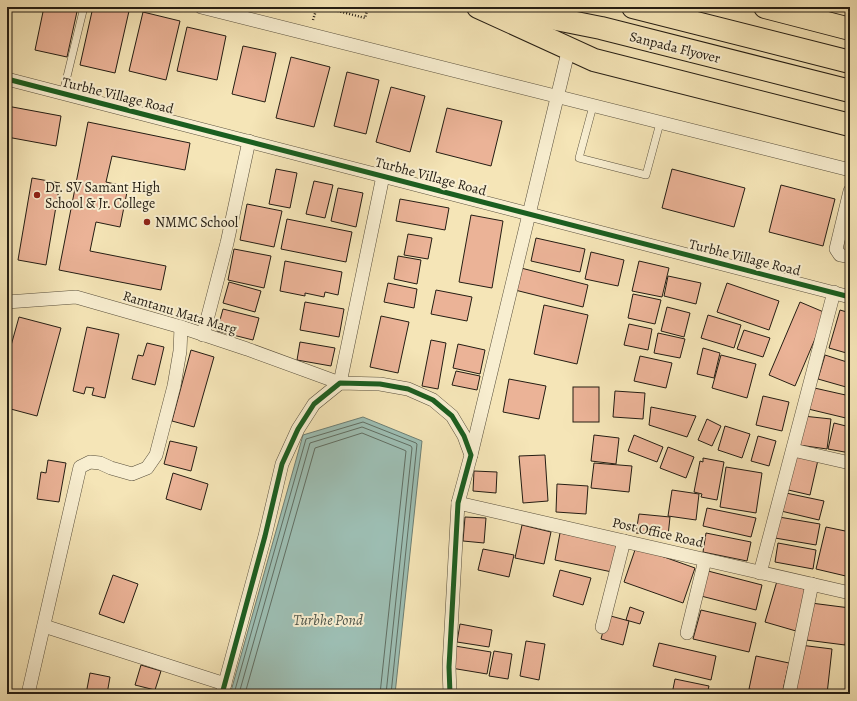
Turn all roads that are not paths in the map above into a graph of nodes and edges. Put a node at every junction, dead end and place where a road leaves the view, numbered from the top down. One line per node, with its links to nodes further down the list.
1 (84, 7): 12 (lane)
2 (201, 7): 13 (street)
3 (478, 7): 8 (highway)
4 (498, 7): 11 (highway, Sanpada Flyover)
5 (634, 7): 9 (highway, Sanpada Flyover)
6 (765, 7): 7 (highway)
7 (850, 29)
8 (568, 48): 13 (street); 16 (highway)
9 (850, 62)
10 (7, 79): 12 (street, Turbhe Village Road)
11 (850, 91)
12 (63, 93): 17 (street, Turbhe Village Road)
13 (557, 97): 14 (street); 21 (street)
14 (593, 106): 15 (street); 15 (lane)
15 (660, 123): 18 (street)
16 (850, 124)
17 (249, 141): 19 (street, Turbhe Village Road); 27 (street)
18 (850, 170)
19 (383, 176): 21 (street, Turbhe Village Road); 28 (street)
20 (850, 191): 22 (street)
21 (529, 214): 23 (street, Turbhe Village Road); 30 (street)
22 (850, 257)
23 (834, 292): 24 (street, Turbhe Village Road); 29 (street)
24 (850, 296)
25 (7, 302): 26 (street, Ramtanu Mata Marg)
26 (181, 327): 27 (street, Ramtanu Mata Marg); 38 (street)
27 (203, 334): 28 (street, Ramtanu Mata Marg)
28 (340, 383): 30 (street, Ramtanu Mata Marg); 41 (street)
29 (793, 450): 31 (street); 35 (street)
30 (471, 454): 32 (street)
31 (850, 463)
32 (458, 503): 33 (street, Post Office Road); 43 (street)
33 (624, 541): 34 (street, Post Office Road); 39 (street)
34 (705, 560): 35 (street, Post Office Road); 40 (street)
35 (760, 573): 36 (street, Post Office Road)
36 (812, 584): 37 (street, Post Office Road); 44 (street)
37 (850, 593)
38 (44, 626): 41 (street); 42 (street)
39 (602, 627)
40 (687, 633)
41 (223, 689)
42 (28, 694)
43 (450, 694)
44 (790, 694)

